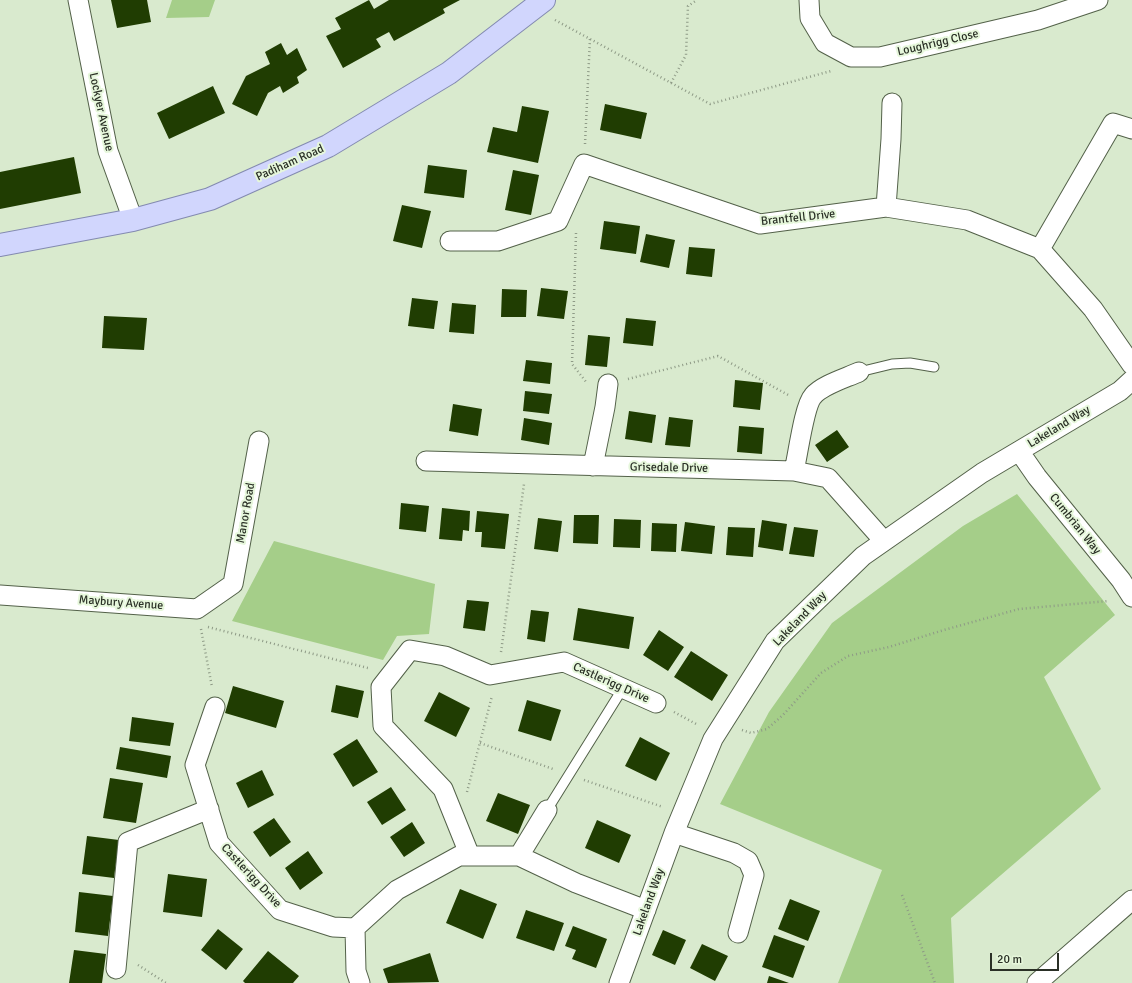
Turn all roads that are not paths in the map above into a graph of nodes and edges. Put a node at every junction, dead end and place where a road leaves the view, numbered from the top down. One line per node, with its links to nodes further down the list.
1 (78, 0): 8 (street, Lockyer Avenue)
2 (809, 0): 3 (street, Loughrigg Close)
3 (1098, 0)
4 (539, 4): 8 (main road, Padiham Road)
5 (892, 103): 7 (street)
6 (1132, 129): 11 (street)
7 (886, 207): 9 (street, Brantfell Drive); 11 (street, Brantfell Drive)
8 (133, 220): 10 (main road, Padiham Road)
9 (450, 242)
10 (0, 245)
11 (1040, 249): 12 (street, Brantfell Drive)
12 (1132, 365)
13 (934, 366): 14 (lane)
14 (859, 372): 21 (street)
15 (1132, 380): 18 (street, Lakeland Way)
16 (608, 384): 20 (street)
17 (259, 441): 25 (street, Manor Road)
18 (1019, 451): 22 (street, Lakeland Way); 23 (street, Cumbrian Way)
19 (426, 461): 20 (street, Grisedale Drive)
20 (593, 466): 21 (street, Grisedale Drive)
21 (794, 471): 22 (street, Grisedale Drive)
22 (884, 541): 31 (street, Lakeland Way)
23 (1128, 584)
24 (0, 595): 25 (street, Maybury Avenue)
25 (199, 617)
26 (623, 688): 27 (street, Castlerigg Drive); 30 (lane); 32 (street, Castlerigg Drive)
27 (656, 703)
28 (215, 707): 29 (street, Castlerigg Drive)
29 (209, 809): 36 (street, Castlerigg Drive); 38 (street)
30 (547, 810): 33 (street)
31 (674, 833): 35 (street, Lakeland Way); 37 (street)
32 (470, 856): 33 (street); 36 (street)
33 (519, 856): 35 (street)
34 (1132, 900): 41 (street)
35 (646, 910): 40 (street, Lakeland Way)
36 (355, 928): 39 (street)
37 (738, 933)
38 (117, 960)
39 (360, 983)
40 (619, 983)
41 (1037, 983)

